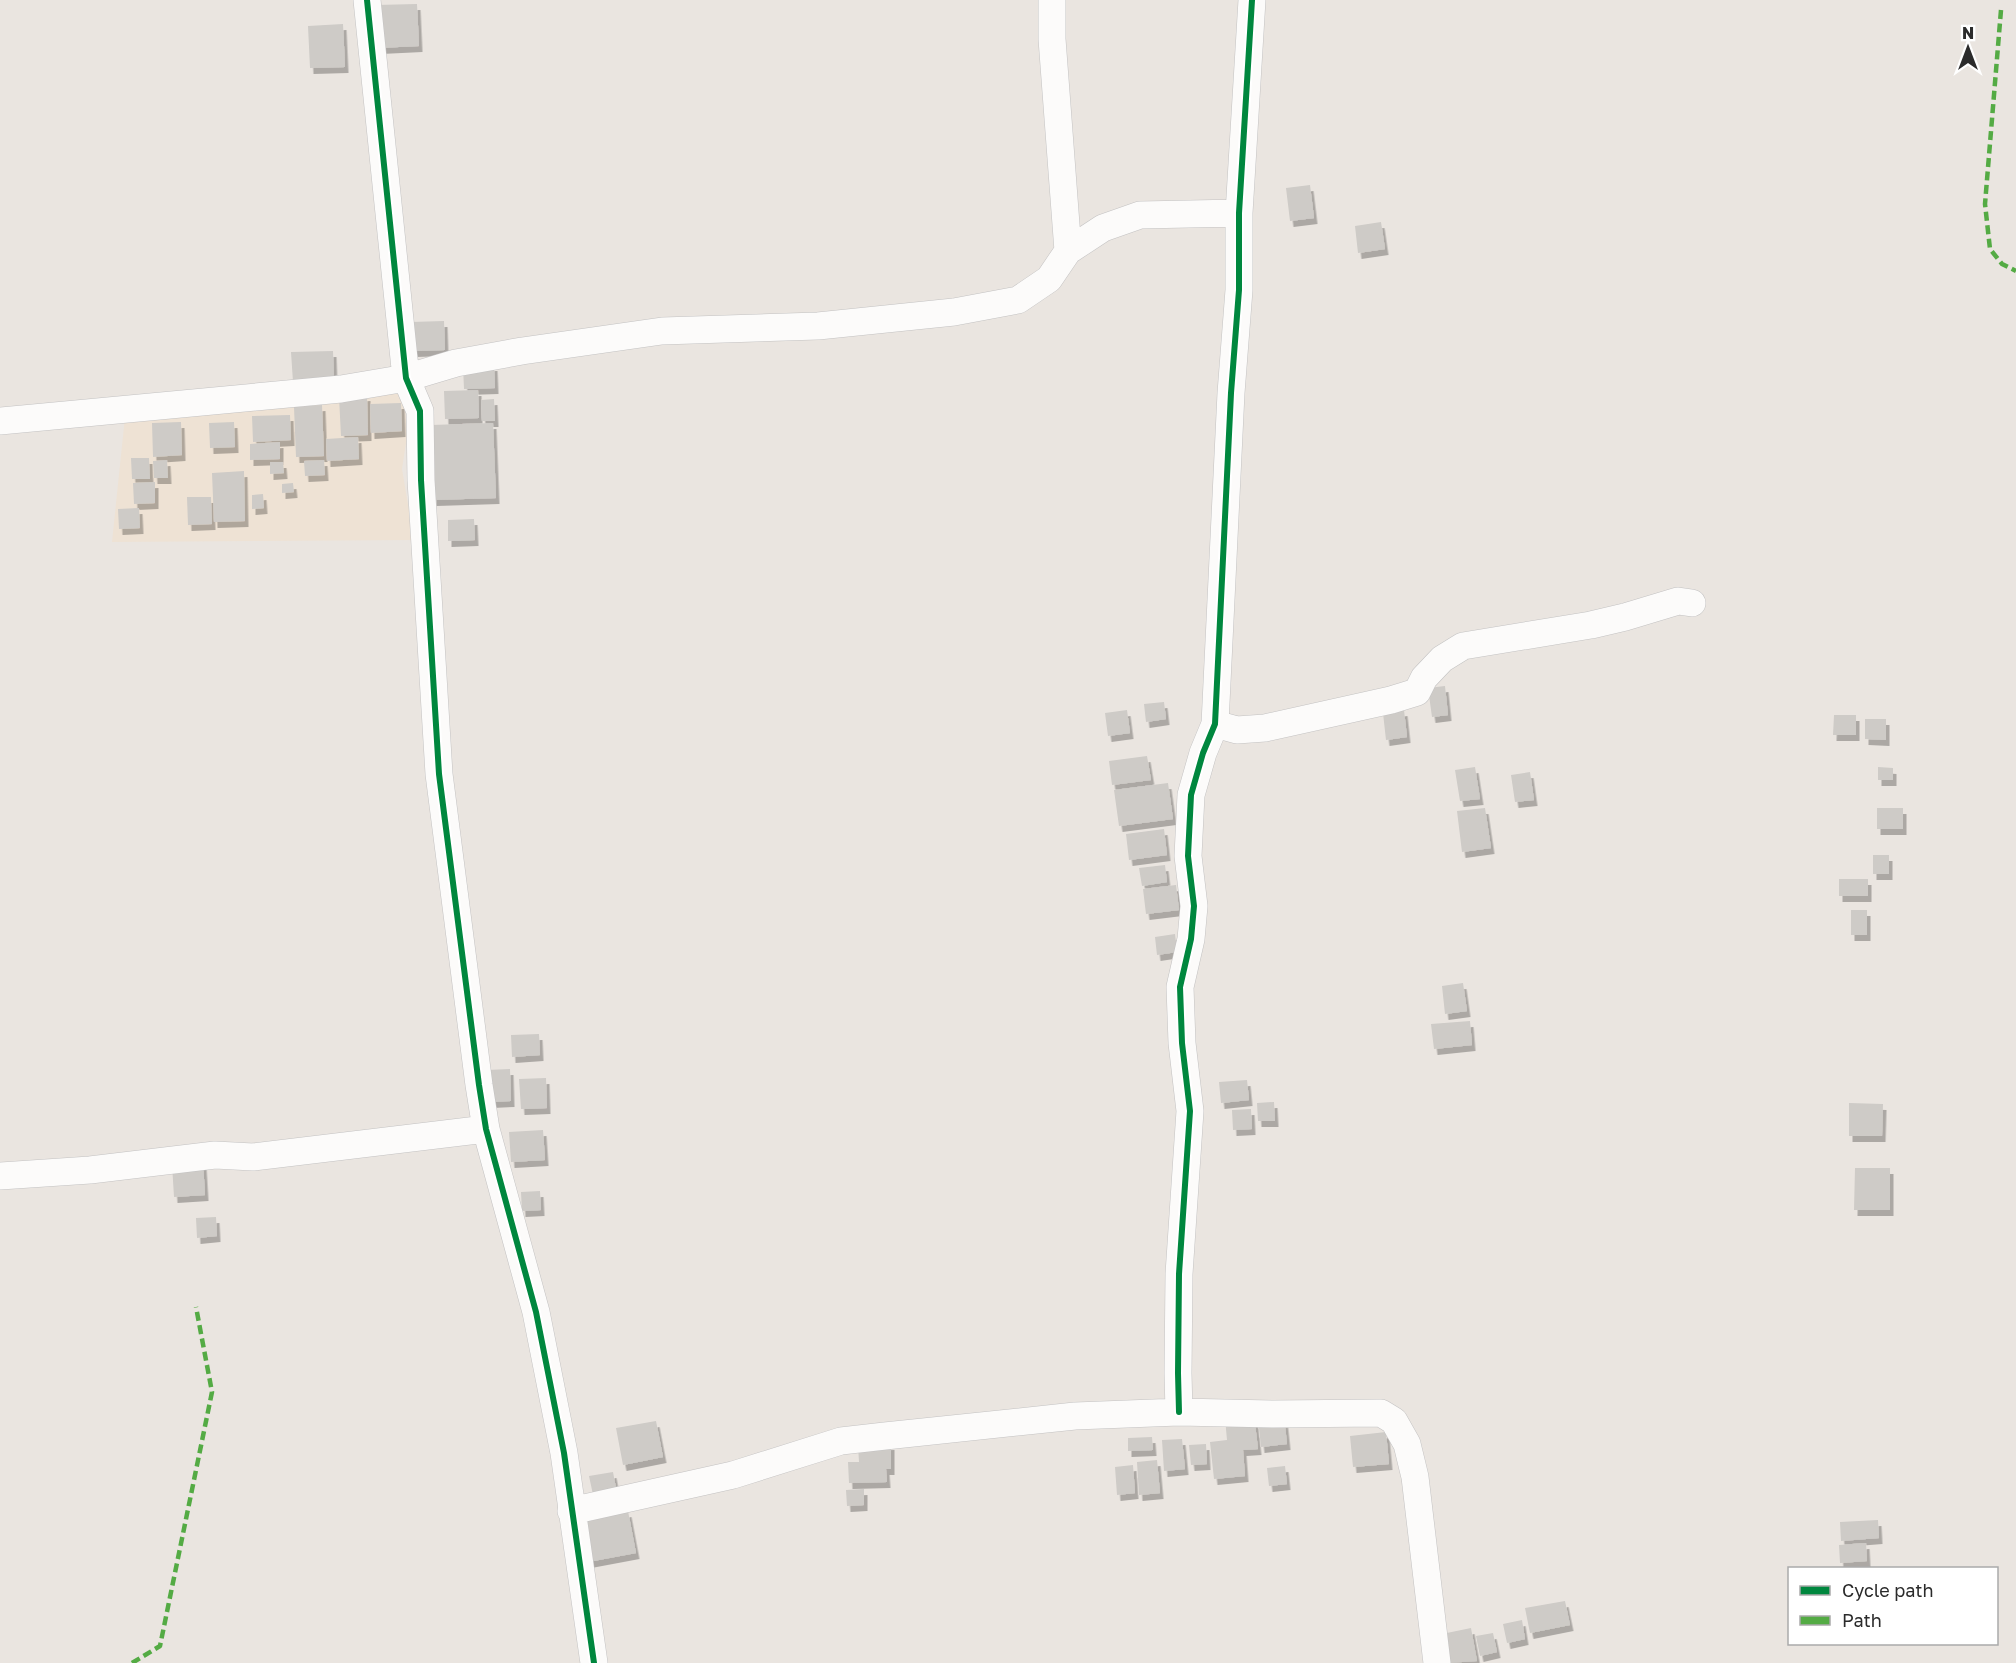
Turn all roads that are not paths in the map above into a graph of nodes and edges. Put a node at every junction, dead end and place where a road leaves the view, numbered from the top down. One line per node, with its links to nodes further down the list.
1 (367, 0): 6 (street)
2 (1052, 0): 5 (street)
3 (1252, 0): 4 (street)
4 (1239, 213): 5 (street); 9 (street)
5 (1068, 251): 6 (street)
6 (406, 378): 7 (street); 10 (street)
7 (0, 421)
8 (1692, 603): 9 (street)
9 (1215, 724): 12 (street)
10 (486, 1130): 11 (street); 13 (street)
11 (0, 1176)
12 (1179, 1412): 13 (street); 15 (street)
13 (571, 1511): 14 (street)
14 (594, 1663)
15 (1437, 1663)

